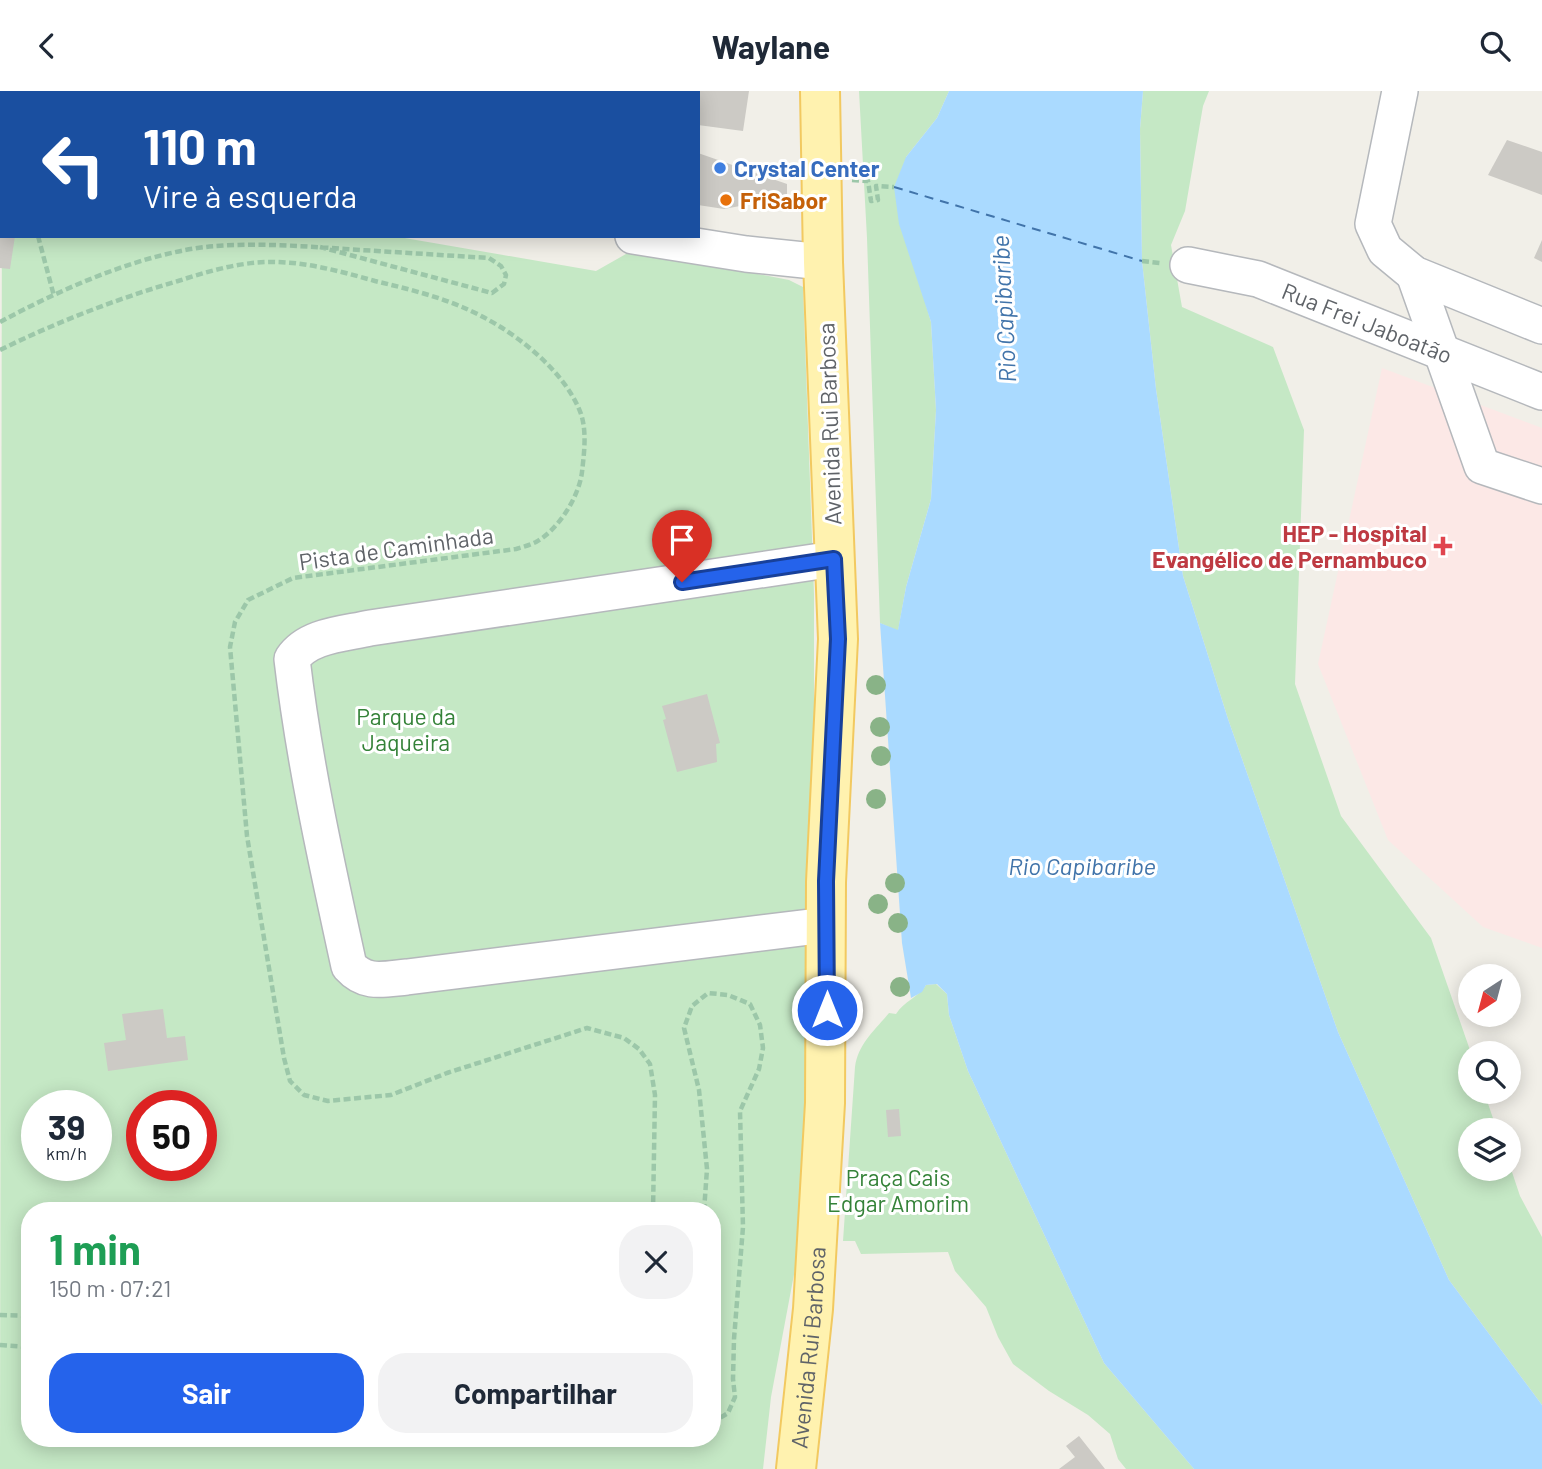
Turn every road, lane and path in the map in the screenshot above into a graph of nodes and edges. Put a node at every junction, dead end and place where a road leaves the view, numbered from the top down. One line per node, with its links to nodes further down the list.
1 (820, 91): 3 (main road, Avenida Rui Barbosa)
2 (1400, 91): 10 (street)
3 (822, 175): 4 (path); 8 (main road, Avenida Rui Barbosa)
4 (894, 187)
5 (39, 238): 11 (path)
6 (646, 238): 8 (street)
7 (320, 247): 7 (path); 11 (path)
8 (823, 262): 18 (main road, Avenida Rui Barbosa)
9 (1188, 265): 15 (street, Rua Frei Jaboatão)
10 (1414, 274): 13 (street); 15 (street)
11 (54, 296): 12 (path)
12 (0, 322)
13 (1542, 326)
14 (0, 351): 20 (path, Pista de Caminhada)
15 (1441, 353): 16 (street, Rua Frei Jaboatão); 17 (street)
16 (1542, 393)
17 (1542, 486)
18 (834, 559): 19 (main road, Avenida Rui Barbosa); 19 (street)
19 (826, 925): 27 (main road, Avenida Rui Barbosa)
20 (653, 1202)
21 (705, 1202): 26 (path)
22 (0, 1315): 23 (path)
23 (21, 1316)
24 (0, 1345): 25 (path)
25 (21, 1346)
26 (721, 1417)
27 (796, 1469)

